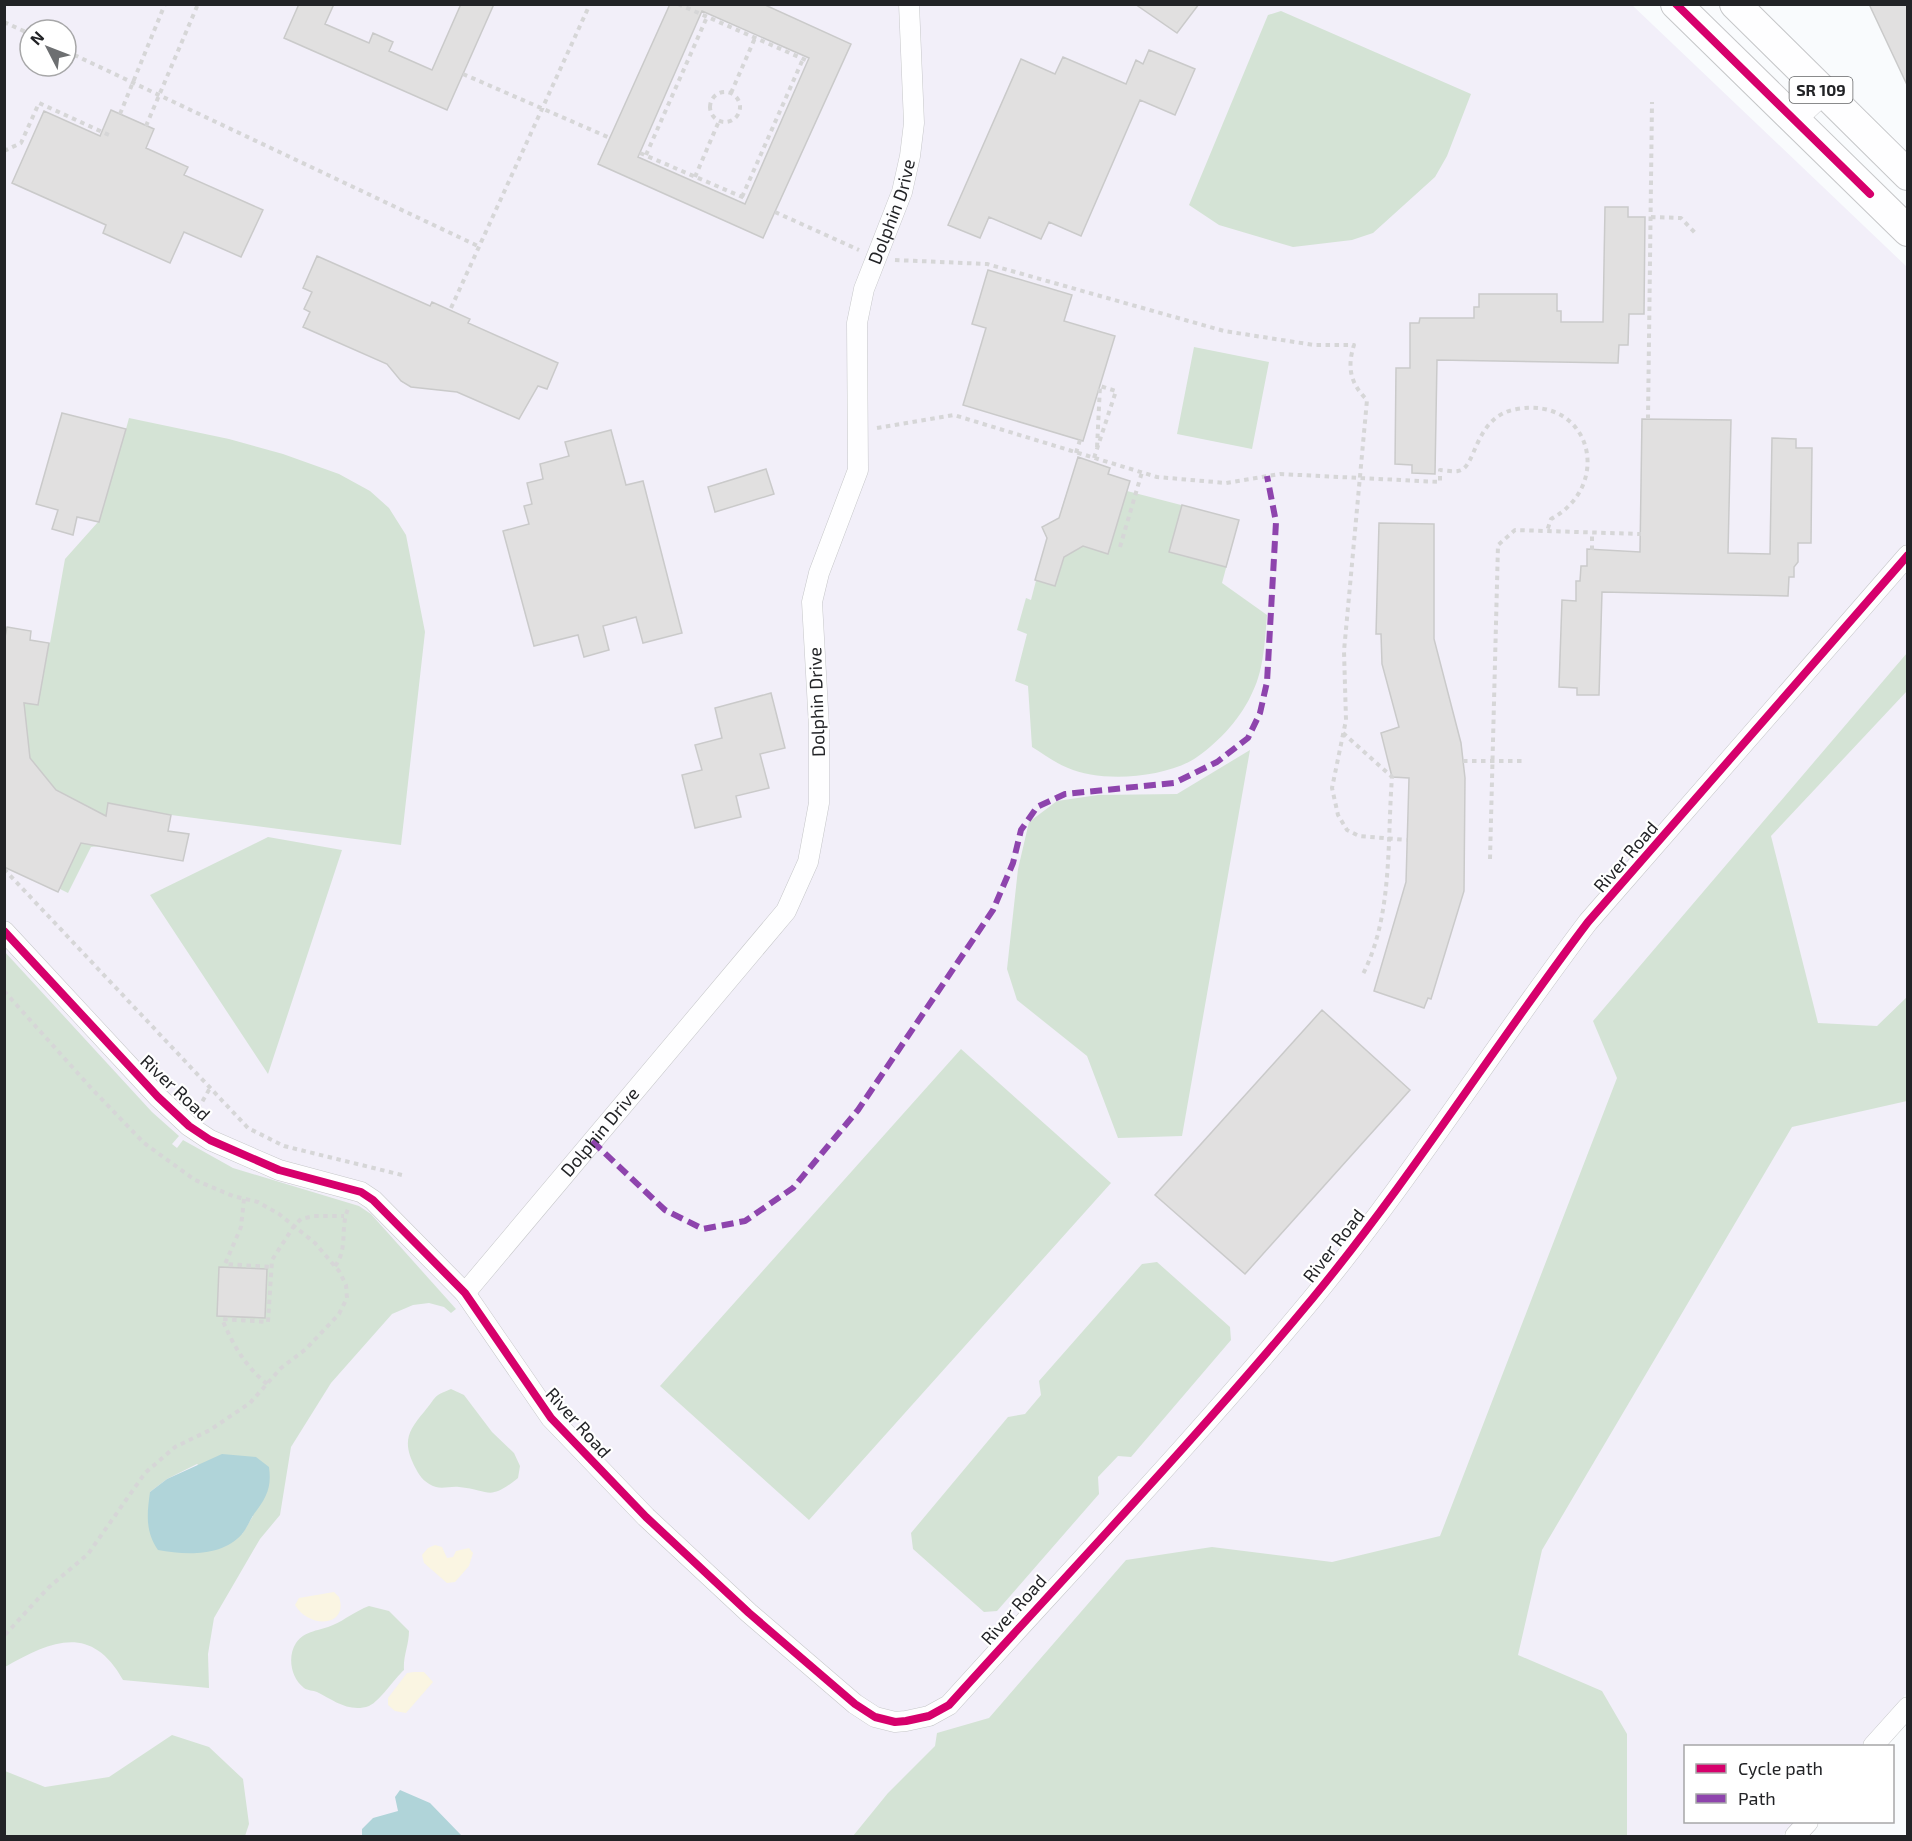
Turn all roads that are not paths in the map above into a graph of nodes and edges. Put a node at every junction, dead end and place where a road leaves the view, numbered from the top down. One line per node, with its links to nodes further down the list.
1 (909, 4): 10 (street, Dolphin Drive)
2 (1676, 4): 5 (main road, SR 109)
3 (1735, 4): 4 (main road, SR 109)
4 (1822, 91): 5 (main road); 6 (main road, SR 109)
5 (1793, 118): 7 (main road, SR 109)
6 (1908, 175)
7 (1908, 231)
8 (1908, 555): 10 (street, River Road)
9 (4, 931): 10 (street, River Road)
10 (465, 1293)
11 (1908, 1707): 12 (street)
12 (1874, 1745)
13 (1806, 1823): 14 (street)
14 (1794, 1836)

